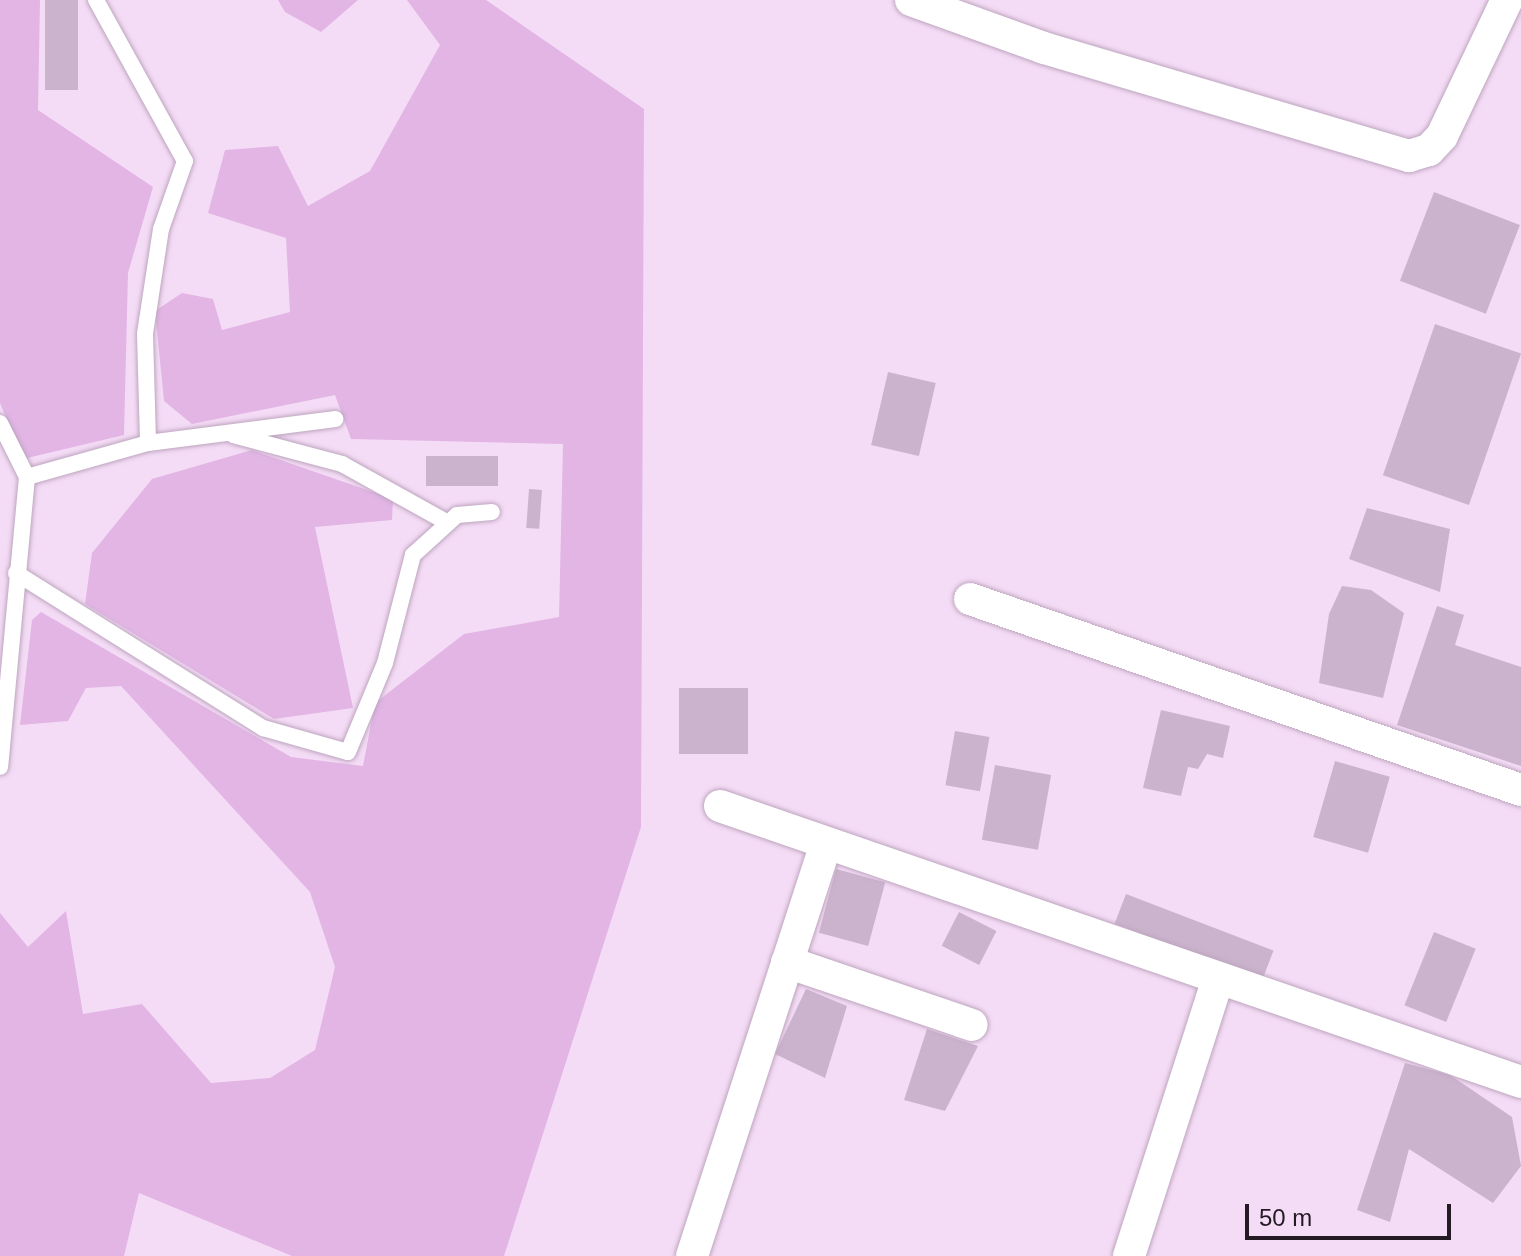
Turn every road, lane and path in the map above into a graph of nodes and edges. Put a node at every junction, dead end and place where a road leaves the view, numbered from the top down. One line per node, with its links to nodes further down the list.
1 (96, 0): 7 (lane)
2 (911, 0): 3 (street)
3 (1507, 0)
4 (335, 419): 6 (lane)
5 (0, 423): 8 (lane)
6 (225, 433): 7 (lane); 10 (lane)
7 (148, 443): 8 (lane)
8 (27, 477): 11 (lane)
9 (492, 512): 10 (lane)
10 (448, 523): 11 (lane)
11 (16, 573): 13 (lane)
12 (970, 599): 15 (street)
13 (3, 735): 14 (lane)
14 (0, 767)
15 (1521, 790)
16 (720, 806): 17 (street)
17 (826, 843): 18 (street); 19 (street)
18 (787, 962): 20 (street); 22 (street)
19 (1218, 978): 21 (street); 23 (street)
20 (972, 1025)
21 (1521, 1082)
22 (692, 1256)
23 (1129, 1256)

